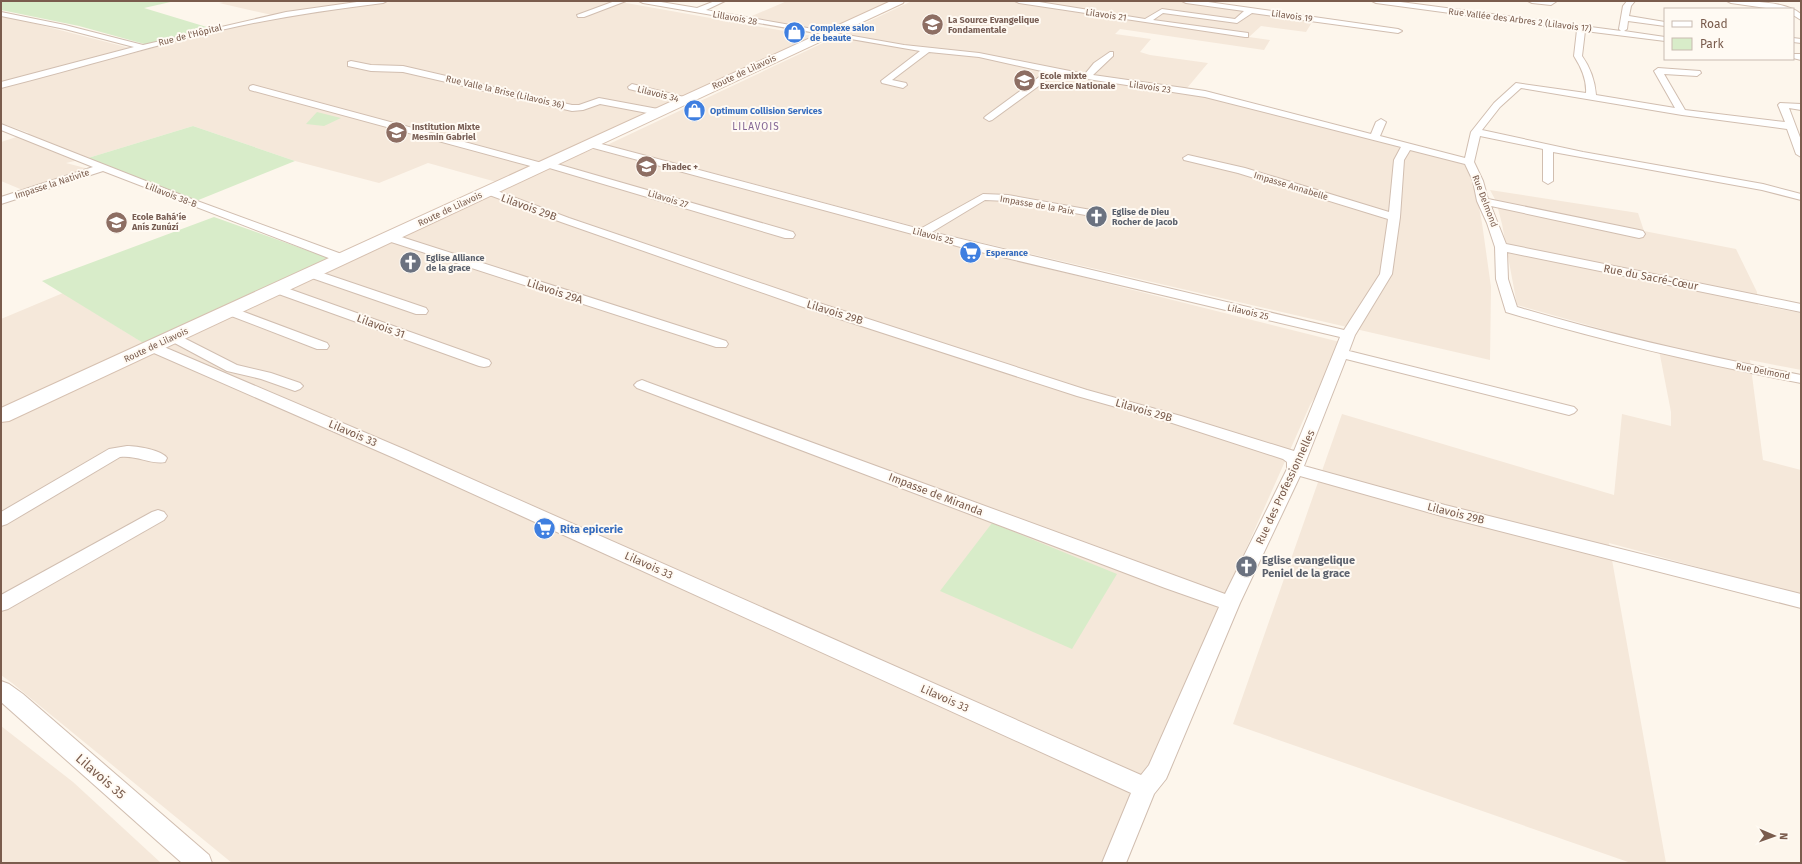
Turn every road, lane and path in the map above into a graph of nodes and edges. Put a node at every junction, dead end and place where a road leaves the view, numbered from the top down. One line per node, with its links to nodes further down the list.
1 (383, 1): 31 (street, Rue de l'Hôpital)
2 (622, 1): 20 (street)
3 (644, 1): 18 (street, Lillavois 28)
4 (721, 1): 18 (street)
5 (899, 1): 28 (main road, Route de Lilavois)
6 (1020, 1): 23 (street, Lilavois 21)
7 (1186, 1): 16 (street, Lilavois 19)
8 (1376, 1): 14 (street, Rue Vallée des Arbres 2 (Lilavois 17))
9 (1532, 1): 10 (street)
10 (1553, 1)
11 (1631, 1): 21 (street)
12 (1731, 1): 15 (street)
13 (1769, 1): 15 (street)
14 (1431, 5): 25 (street, Rue Vallée des Arbres 2 (Lilavois 17))
15 (1792, 8)
16 (1250, 10): 23 (street); 26 (street, Lilavois 19)
17 (1794, 10): 22 (street)
18 (697, 11): 28 (street, Lillavois 28)
19 (1, 14): 31 (street)
20 (581, 15)
21 (1625, 18): 24 (street); 27 (street)
22 (1801, 18)
23 (1146, 21): 29 (street, Lilavois 21)
24 (1664, 24)
25 (1581, 28): 27 (street, Rue Vallée des Arbres 2 (Lilavois 17)); 43 (street)
26 (1398, 31)
27 (1623, 33): 30 (street, Rue Vallée des Arbres 2 (Lilavois 17))
28 (826, 34): 32 (street, Lilavois 23); 44 (main road, Route de Lilavois)
29 (1245, 35)
30 (1664, 39)
31 (144, 47): 39 (street, Rue de l'Hôpital)
32 (926, 50): 35 (street, Lilavois 23); 38 (street)
33 (1110, 54): 37 (street)
34 (351, 64): 45 (street, Rue Valle la Brise (Lilavois 36))
35 (1053, 71): 37 (street, Lilavois 23); 49 (street)
36 (1697, 73): 48 (street)
37 (1087, 78): 54 (street, Lilavois 23)
38 (903, 84)
39 (1, 85)
40 (632, 87): 44 (street, Lilavois 34)
41 (253, 88): 61 (street, Lilavois 27)
42 (613, 94): 45 (street, Rue Valle la Brise (Lilavois 36))
43 (1591, 97): 48 (street, Rue Delmond); 53 (street, Rue Delmond)
44 (685, 100): 47 (main road, Route de Lilavois)
45 (599, 101): 47 (street)
46 (1801, 107): 51 (street)
47 (658, 112): 55 (main road, Route de Lilavois)
48 (1682, 112): 51 (street, Rue Delmond)
49 (989, 118)
50 (1381, 122): 54 (street)
51 (1790, 126): 58 (street)
52 (1, 127): 62 (street, Lillavois 38-B)
53 (1476, 132): 57 (street); 60 (street, Rue Delmond)
54 (1374, 138): 56 (street, Lilavois 23)
55 (590, 144): 61 (main road, Route de Lilavois); 70 (street, Lilavois 25)
56 (1406, 147): 60 (street, Lilavois 23); 69 (street, Rue des Professionnelles)
57 (1548, 147): 63 (street); 65 (street)
58 (1801, 154)
59 (1188, 158): 69 (street, Impasse Annabelle)
60 (1469, 162): 67 (street, Rue Delmond)
61 (544, 165): 64 (main road, Route de Lilavois); 72 (street, Lilavois 27)
62 (102, 168): 66 (street, Impasse la Nativite); 75 (street, Lillavois 38-B)
63 (1548, 181)
64 (488, 191): 73 (main road, Route de Lilavois); 94 (street, Lilavois 29B)
65 (1801, 197)
66 (1, 200)
67 (1483, 202): 71 (street); 74 (street, Rue Delmond)
68 (1091, 213): 70 (street, Impasse de la Paix)
69 (1394, 217): 81 (street, Rue des Professionnelles)
70 (922, 233): 81 (street, Lilavois 25)
71 (1639, 234)
72 (789, 235)
73 (389, 237): 75 (main road, Route de Lilavois); 83 (street, Lilavois 29A)
74 (1501, 247): 78 (street, Rue du Sacré-Cœur); 88 (street, Rue Delmond)
75 (342, 258): 76 (main road, Route de Lilavois)
76 (311, 273): 77 (main road, Route de Lilavois); 80 (street)
77 (278, 289): 79 (main road, Route de Lilavois); 87 (street, Lilavois 31)
78 (1801, 308)
79 (231, 311): 82 (main road, Route de Lilavois); 84 (street)
80 (421, 311)
81 (1348, 336): 86 (street, Rue des Professionnelles)
82 (174, 337): 85 (main road, Route de Lilavois); 90 (street)
83 (721, 344)
84 (322, 346)
85 (152, 347): 92 (main road, Route de Lilavois); 101 (street, Lilavois 33)
86 (1341, 353): 91 (street); 94 (street, Rue des Professionnelles)
87 (484, 363)
88 (1801, 379)
89 (642, 384): 98 (street, Impasse de Miranda)
90 (295, 386)
91 (1569, 410)
92 (1, 416)
93 (159, 458): 96 (street)
94 (1295, 469): 97 (street, Lilavois 29B); 98 (street, Rue des Professionnelles)
95 (158, 516): 99 (street)
96 (1, 520)
97 (1801, 602)
98 (1230, 603): 101 (street, Rue des Professionnelles)
99 (1, 604)
100 (1, 690): 102 (street, Lilavois 35)
101 (1145, 788): 103 (street, Rue des Professionnelles)
102 (200, 863)
103 (1114, 863)

